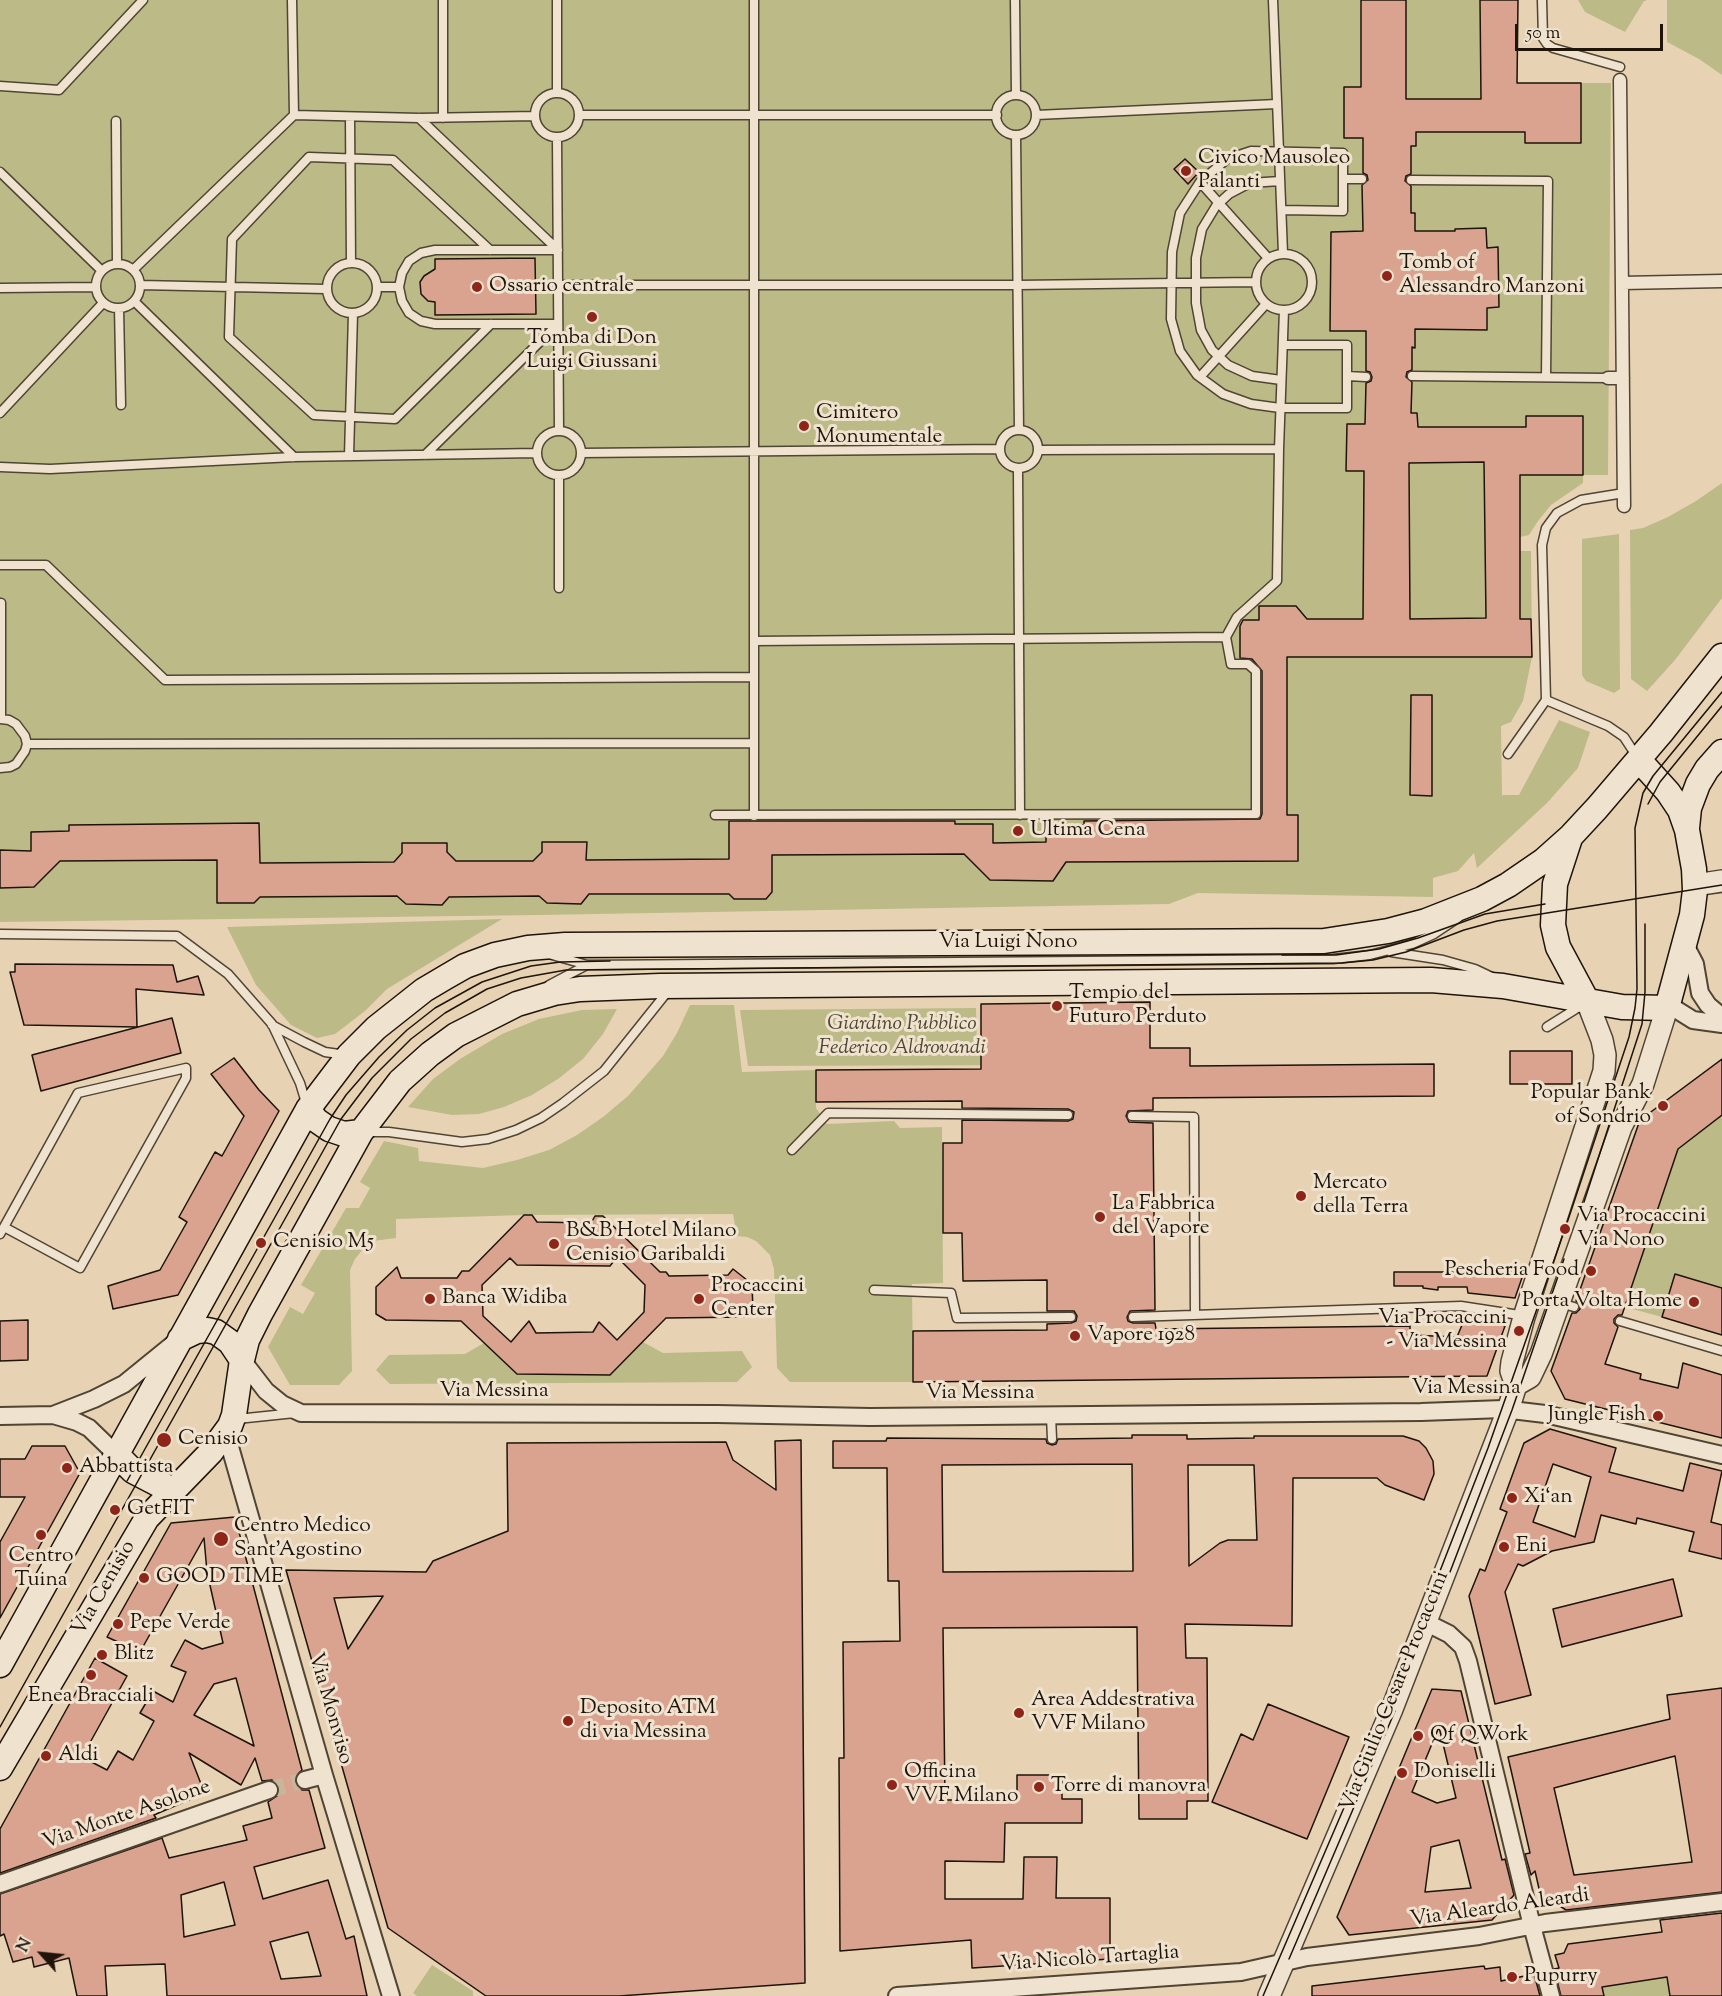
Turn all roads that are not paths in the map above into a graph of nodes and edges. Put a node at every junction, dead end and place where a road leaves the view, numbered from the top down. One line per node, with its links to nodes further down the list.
1 (143, 0): 11 (lane)
2 (292, 0): 15 (lane)
3 (443, 0): 23 (lane)
4 (557, 0): 12 (lane)
5 (754, 0): 17 (lane)
6 (1015, 0): 13 (lane)
7 (1274, 0): 14 (lane)
8 (1542, 0): 9 (lane)
9 (1620, 67)
10 (1620, 80): 49 (street)
11 (0, 86)
12 (557, 93): 16 (lane); 20 (lane)
13 (1016, 95): 18 (lane); 19 (lane)
14 (1277, 104): 19 (lane); 27 (lane)
15 (294, 115): 21 (lane); 43 (lane)
16 (579, 115): 17 (lane); 26 (lane)
17 (754, 115): 18 (lane); 52 (lane)
18 (997, 115): 25 (lane)
19 (1036, 115): 25 (lane)
20 (535, 116): 23 (lane); 26 (lane)
21 (350, 117): 22 (lane); 28 (lane)
22 (419, 118): 23 (lane); 38 (lane)
23 (443, 118)
24 (116, 121): 42 (lane)
25 (1016, 135): 53 (lane)
26 (557, 138): 38 (lane)
27 (1279, 153): 30 (lane); 33 (lane); 34 (lane)
28 (351, 158): 37 (lane); 41 (lane); 55 (lane)
29 (0, 172): 44 (lane)
30 (1343, 179): 31 (lane); 36 (lane)
31 (1362, 179)
32 (1411, 180): 74 (lane)
33 (1280, 181): 35 (lane); 36 (lane)
34 (1200, 182): 35 (lane); 48 (lane)
35 (1220, 202): 40 (lane); 46 (lane)
36 (1282, 210): 39 (lane)
37 (490, 250): 38 (lane); 57 (lane)
38 (558, 250): 51 (lane)
39 (1284, 253): 40 (lane); 64 (lane)
40 (1268, 258): 47 (lane)
41 (351, 263): 56 (lane); 59 (lane)
42 (117, 264): 43 (lane); 44 (lane)
43 (133, 270): 50 (lane)
44 (102, 271): 54 (lane)
45 (1722, 280): 49 (street)
46 (1196, 282): 47 (lane); 48 (lane); 69 (lane)
47 (1255, 282): 62 (lane)
48 (1171, 283): 53 (lane); 72 (lane)
49 (1622, 283): 76 (street)
50 (140, 285): 55 (lane); 60 (lane)
51 (558, 285): 52 (lane); 67 (lane)
52 (754, 285): 53 (lane); 87 (lane)
53 (1018, 285): 83 (lane)
54 (96, 287): 58 (lane); 61 (lane)
55 (230, 287): 59 (lane); 81 (lane)
56 (377, 287): 57 (lane); 65 (lane)
57 (399, 287): 66 (lane)
58 (0, 288)
59 (326, 289): 65 (lane)
60 (134, 301): 63 (lane); 92 (lane)
61 (103, 303): 63 (lane); 80 (lane)
62 (1266, 304): 64 (lane); 69 (lane)
63 (119, 308): 78 (lane)
64 (1284, 310): 68 (lane)
65 (352, 314): 81 (lane)
66 (490, 324): 67 (lane); 81 (lane)
67 (558, 324): 82 (lane); 90 (lane)
68 (1283, 345): 70 (lane); 77 (lane)
69 (1220, 357): 72 (lane); 77 (lane)
70 (1347, 376): 73 (lane); 79 (lane)
71 (1412, 376): 74 (lane)
72 (1200, 377): 79 (lane)
73 (1366, 377)
74 (1546, 377): 75 (lane)
75 (1608, 378): 76 (street)
76 (1623, 378): 96 (street)
77 (1281, 380): 79 (lane)
78 (121, 405)
79 (1280, 408): 85 (lane)
80 (0, 413)
81 (350, 417): 91 (lane)
82 (559, 430): 88 (lane); 89 (lane)
83 (1019, 430): 84 (lane); 86 (lane)
84 (999, 449): 87 (lane); 94 (lane)
85 (1279, 449): 86 (lane); 100 (lane)
86 (1038, 450): 94 (lane)
87 (754, 451): 89 (lane); 102 (lane)
88 (536, 453): 90 (lane); 95 (lane)
89 (581, 453): 95 (lane)
90 (425, 455): 91 (lane)
91 (349, 456): 92 (lane)
92 (294, 457): 93 (lane)
93 (0, 467)
94 (1018, 469): 101 (lane)
95 (559, 475): 98 (lane)
96 (1624, 500): 105 (lane)
97 (0, 565): 104 (lane)
98 (559, 588)
99 (1, 603): 106 (lane)
100 (1226, 637): 101 (lane); 114 (lane)
101 (1019, 638): 102 (lane); 114 (lane)
102 (754, 641): 104 (lane)
103 (1722, 656): 111 (main road, Via Luigi Nono)
104 (754, 677): 107 (lane)
105 (1546, 700): 110 (lane); 111 (lane)
106 (1, 719): 108 (lane)
107 (754, 743): 108 (lane); 115 (lane)
108 (27, 744): 112 (lane)
109 (1722, 752): 116 (main road)
110 (1508, 754)
111 (1639, 760): 116 (main road); 117 (main road, Via Luigi Nono)
112 (0, 768)
113 (715, 815): 115 (lane)
114 (1020, 815): 115 (lane)
115 (754, 816)
116 (1687, 830): 119 (main road)
117 (1571, 836): 120 (main road, Via Luigi Nono); 128 (main road)
118 (1722, 881): 119 (street)
119 (1695, 885): 122 (main road)
120 (1482, 899): 123 (main road, Via Luigi Nono); 124 (lane)
121 (0, 934): 132 (lane)
122 (1684, 944): 130 (main road); 131 (street)
123 (528, 948): 125 (lane); 135 (main road, Via Luigi Nono)
124 (1388, 952): 125 (lane); 127 (lane)
125 (587, 965): 129 (lane)
126 (672, 986): 127 (main road, Via Luigi Nono); 129 (main road, Via Luigi Nono); 139 (lane)
127 (1519, 988): 128 (main road, Via Luigi Nono)
128 (1587, 1001): 130 (main road, Via Luigi Nono); 134 (lane); 151 (street, Via Giulio Cesare Procaccini)
129 (517, 1004): 139 (main road, Via Luigi Nono)
130 (1667, 1008): 133 (street); 151 (street, Via Giulio Cesare Procaccini)
131 (1722, 1017)
132 (272, 1024): 135 (lane); 136 (lane)
133 (1722, 1024)
134 (1547, 1027)
135 (349, 1055): 136 (main road, Via Luigi Nono)
136 (308, 1109): 139 (main road); 148 (main road)
137 (1068, 1115): 140 (lane)
138 (1132, 1116): 144 (lane)
139 (361, 1132): 150 (main road)
140 (792, 1150)
141 (2, 1230): 141 (lane)
142 (874, 1290): 145 (lane)
143 (1513, 1314): 144 (lane)
144 (1195, 1315): 146 (lane)
145 (1071, 1317)
146 (1133, 1317)
147 (1620, 1321): 149 (lane)
148 (180, 1339): 150 (main road); 154 (street); 159 (main road)
149 (1722, 1351)
150 (242, 1360): 153 (street); 157 (main road)
151 (1516, 1385): 152 (street, Via Giulio Cesare Procaccini)
152 (1508, 1410): 156 (street, Via Messina); 160 (street, Via Messina); 162 (street, Via Giulio Cesare Procaccini)
153 (301, 1413): 156 (street, Via Messina); 157 (lane, Via Messina)
154 (52, 1415): 155 (street); 159 (street)
155 (0, 1416)
156 (1052, 1416): 158 (lane)
157 (230, 1426): 161 (main road, Via Cenisio); 165 (street, Via Monviso)
158 (1052, 1439)
159 (117, 1455): 161 (main road); 163 (main road)
160 (1722, 1455)
161 (174, 1489): 164 (main road, Via Cenisio)
162 (1425, 1622): 170 (street); 171 (street, Via Giulio Cesare Procaccini)
163 (0, 1665)
164 (0, 1768)
165 (324, 1775): 166 (street); 172 (street, Via Monviso)
166 (305, 1780)
167 (269, 1790): 168 (street, Via Monte Asolone)
168 (0, 1884)
169 (1722, 1902): 170 (street, Via Aleardo Aleardi)
170 (1532, 1926): 171 (street, Via Aleardo Aleardi); 175 (street)
171 (1285, 1961): 173 (street, Via Nicolò Tartaglia); 174 (street, Via Giulio Cesare Procaccini)
172 (393, 1994)
173 (897, 1996)
174 (1269, 1996)
175 (1551, 1996)

